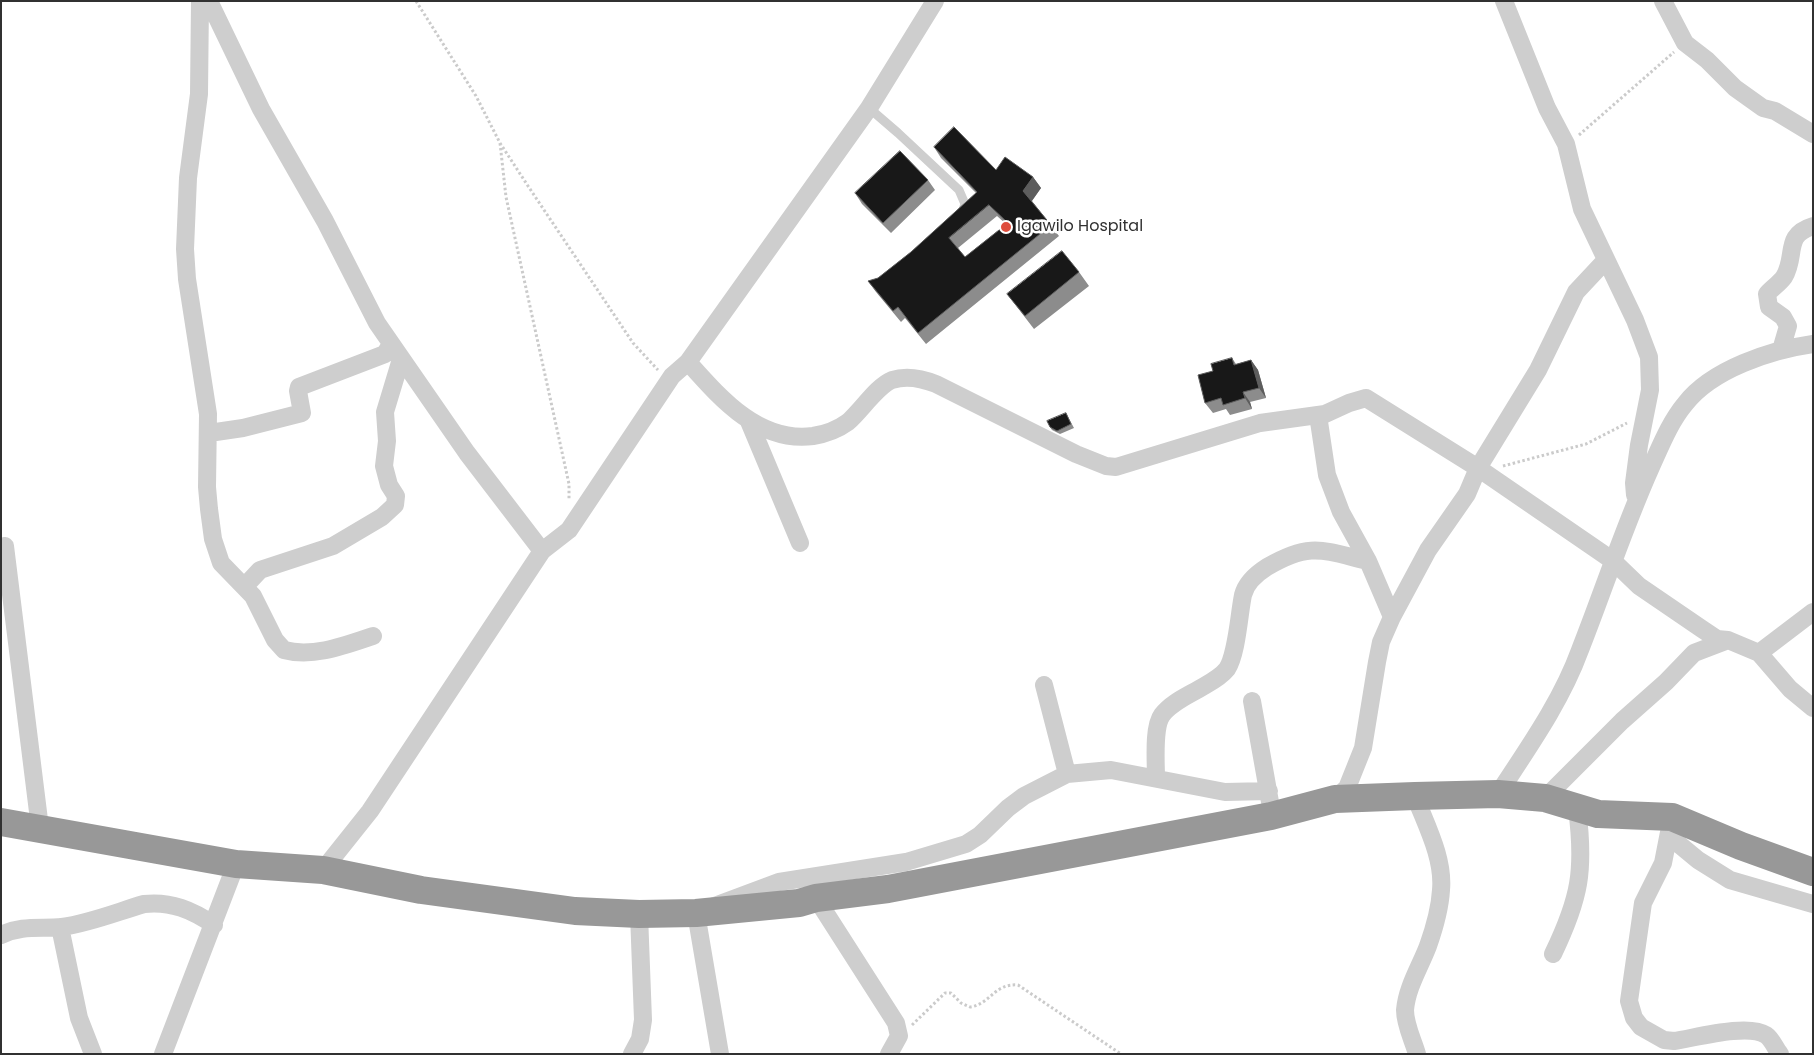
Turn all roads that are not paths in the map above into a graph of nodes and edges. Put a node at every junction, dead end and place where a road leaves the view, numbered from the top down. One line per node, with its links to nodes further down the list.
1 (200, 1): 18 (street)
2 (209, 1): 11 (street)
3 (935, 1): 6 (street)
4 (1504, 1): 10 (street)
5 (1663, 1): 7 (street)
6 (869, 108): 8 (lane); 15 (street)
7 (1813, 134)
8 (955, 221)
9 (1813, 226): 13 (street)
10 (1605, 261): 19 (street); 20 (street)
11 (390, 344): 14 (street); 18 (street)
12 (1813, 344): 13 (street)
13 (1781, 350): 20 (street)
14 (401, 359): 23 (street); 26 (street)
15 (688, 362): 17 (street); 23 (street)
16 (1318, 416): 17 (street); 19 (street); 25 (street)
17 (748, 419): 21 (street)
18 (209, 433): 26 (street)
19 (1478, 468): 24 (street); 28 (street)
20 (1636, 500): 24 (street)
21 (800, 543)
22 (6, 546): 45 (street)
23 (542, 551): 47 (street)
24 (1612, 560): 30 (street); 37 (street)
25 (1368, 561): 28 (street); 36 (street)
26 (245, 586): 29 (street)
27 (1813, 612): 31 (street)
28 (1392, 617): 40 (street)
29 (373, 636)
30 (1728, 640): 31 (street); 39 (street)
31 (1759, 653): 34 (street)
32 (1044, 685): 35 (street)
33 (1252, 701): 41 (street)
34 (1813, 708)
35 (1067, 774): 36 (street); 51 (street)
36 (1156, 778): 41 (street)
37 (1498, 794): 38 (highway); 39 (highway)
38 (1415, 796): 40 (highway); 62 (street)
39 (1545, 798): 42 (highway)
40 (1335, 799): 41 (highway)
41 (1270, 804): 49 (highway)
42 (1577, 808): 44 (highway); 56 (street)
43 (1, 822): 45 (highway)
44 (1671, 827): 48 (highway); 50 (street); 63 (street)
45 (40, 828): 46 (highway)
46 (236, 864): 47 (highway); 53 (street)
47 (323, 870): 52 (highway)
48 (1813, 872)
49 (816, 898): 51 (highway); 61 (street)
50 (1813, 904)
51 (696, 913): 52 (highway); 60 (street)
52 (639, 914): 59 (street)
53 (214, 925): 54 (street); 58 (street)
54 (60, 927): 55 (street); 57 (street)
55 (1, 935)
56 (1553, 954)
57 (93, 1054)
58 (163, 1054)
59 (632, 1054)
60 (720, 1054)
61 (889, 1054)
62 (1418, 1054)
63 (1780, 1054)

